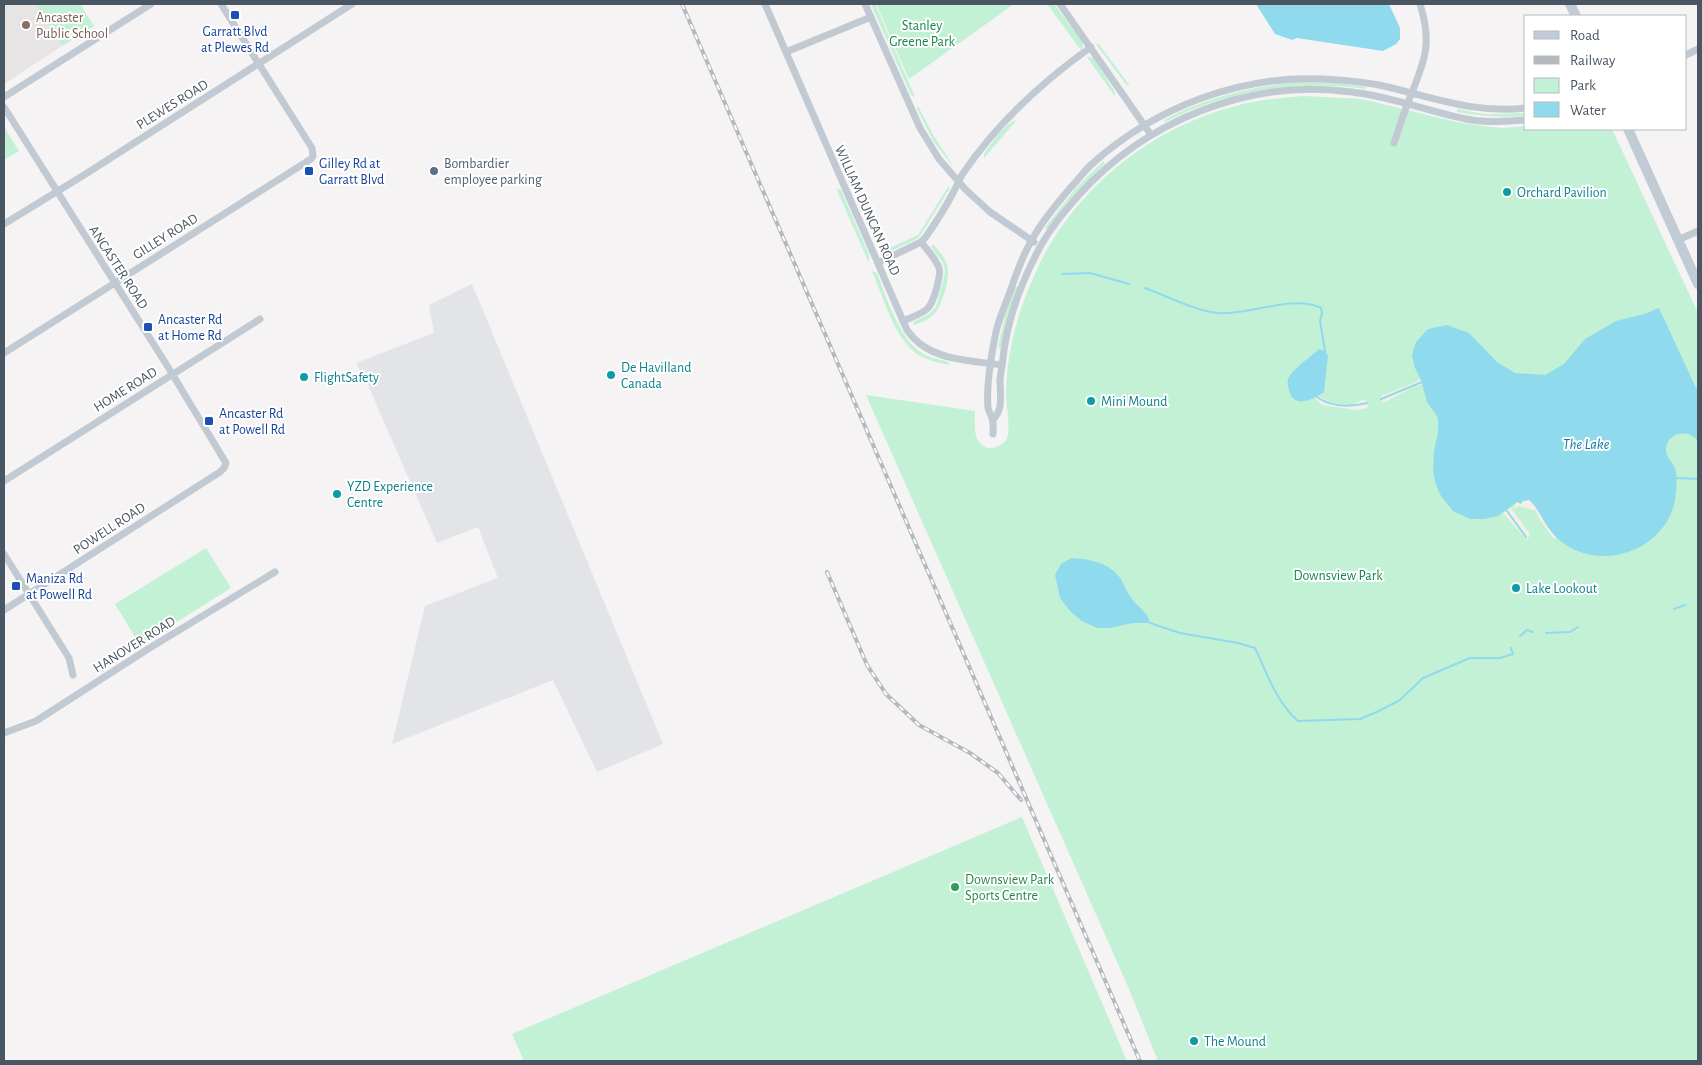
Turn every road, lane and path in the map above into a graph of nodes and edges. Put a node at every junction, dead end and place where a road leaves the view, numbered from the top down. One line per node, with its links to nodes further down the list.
1 (151, 4): 13 (street)
2 (221, 4): 11 (street)
3 (352, 4): 11 (street, PLEWES ROAD)
4 (765, 4): 10 (street, WILLIAM DUNCAN ROAD)
5 (865, 4): 8 (street)
6 (1060, 4): 9 (street)
7 (1420, 4): 12 (street)
8 (871, 17): 10 (street); 22 (street)
9 (1091, 47): 18 (street); 22 (street)
10 (786, 52): 30 (street, WILLIAM DUNCAN ROAD)
11 (259, 63): 23 (street, PLEWES ROAD); 31 (street, GILLEY ROAD)
12 (1411, 94): 14 (street); 16 (street); 18 (street)
13 (4, 97)
14 (1408, 102): 17 (street); 20 (street); 21 (street)
15 (4, 108): 23 (street, ANCASTER ROAD)
16 (1524, 108)
17 (1524, 120)
18 (1146, 124): 20 (street); 27 (street)
19 (1628, 130): 26 (main road)
20 (1151, 134): 29 (street)
21 (1394, 143)
22 (958, 182): 27 (street); 28 (street)
23 (57, 192): 24 (street, PLEWES ROAD); 31 (street, ANCASTER ROAD)
24 (4, 224)
25 (1698, 231): 26 (street)
26 (1678, 240): 32 (main road)
27 (1032, 241): 29 (street); 36 (street)
28 (921, 242): 30 (street); 34 (street)
29 (1040, 246): 37 (street)
30 (878, 263): 34 (street, WILLIAM DUNCAN ROAD)
31 (114, 283): 35 (street, GILLEY ROAD); 38 (street, ANCASTER ROAD)
32 (1698, 284)
33 (260, 319): 38 (street, HOME ROAD)
34 (903, 321): 36 (street, WILLIAM DUNCAN ROAD)
35 (4, 353)
36 (991, 363): 37 (street, WILLIAM DUNCAN ROAD); 39 (street)
37 (1002, 365): 39 (street)
38 (173, 374): 41 (street, ANCASTER ROAD); 42 (street, HOME ROAD)
39 (993, 420): 40 (street)
40 (993, 434)
41 (226, 466): 45 (street, POWELL ROAD)
42 (4, 481)
43 (4, 554): 45 (street)
44 (275, 572): 48 (street, HANOVER ROAD)
45 (29, 594): 46 (street, POWELL ROAD); 47 (street)
46 (4, 610)
47 (73, 675)
48 (4, 733)

